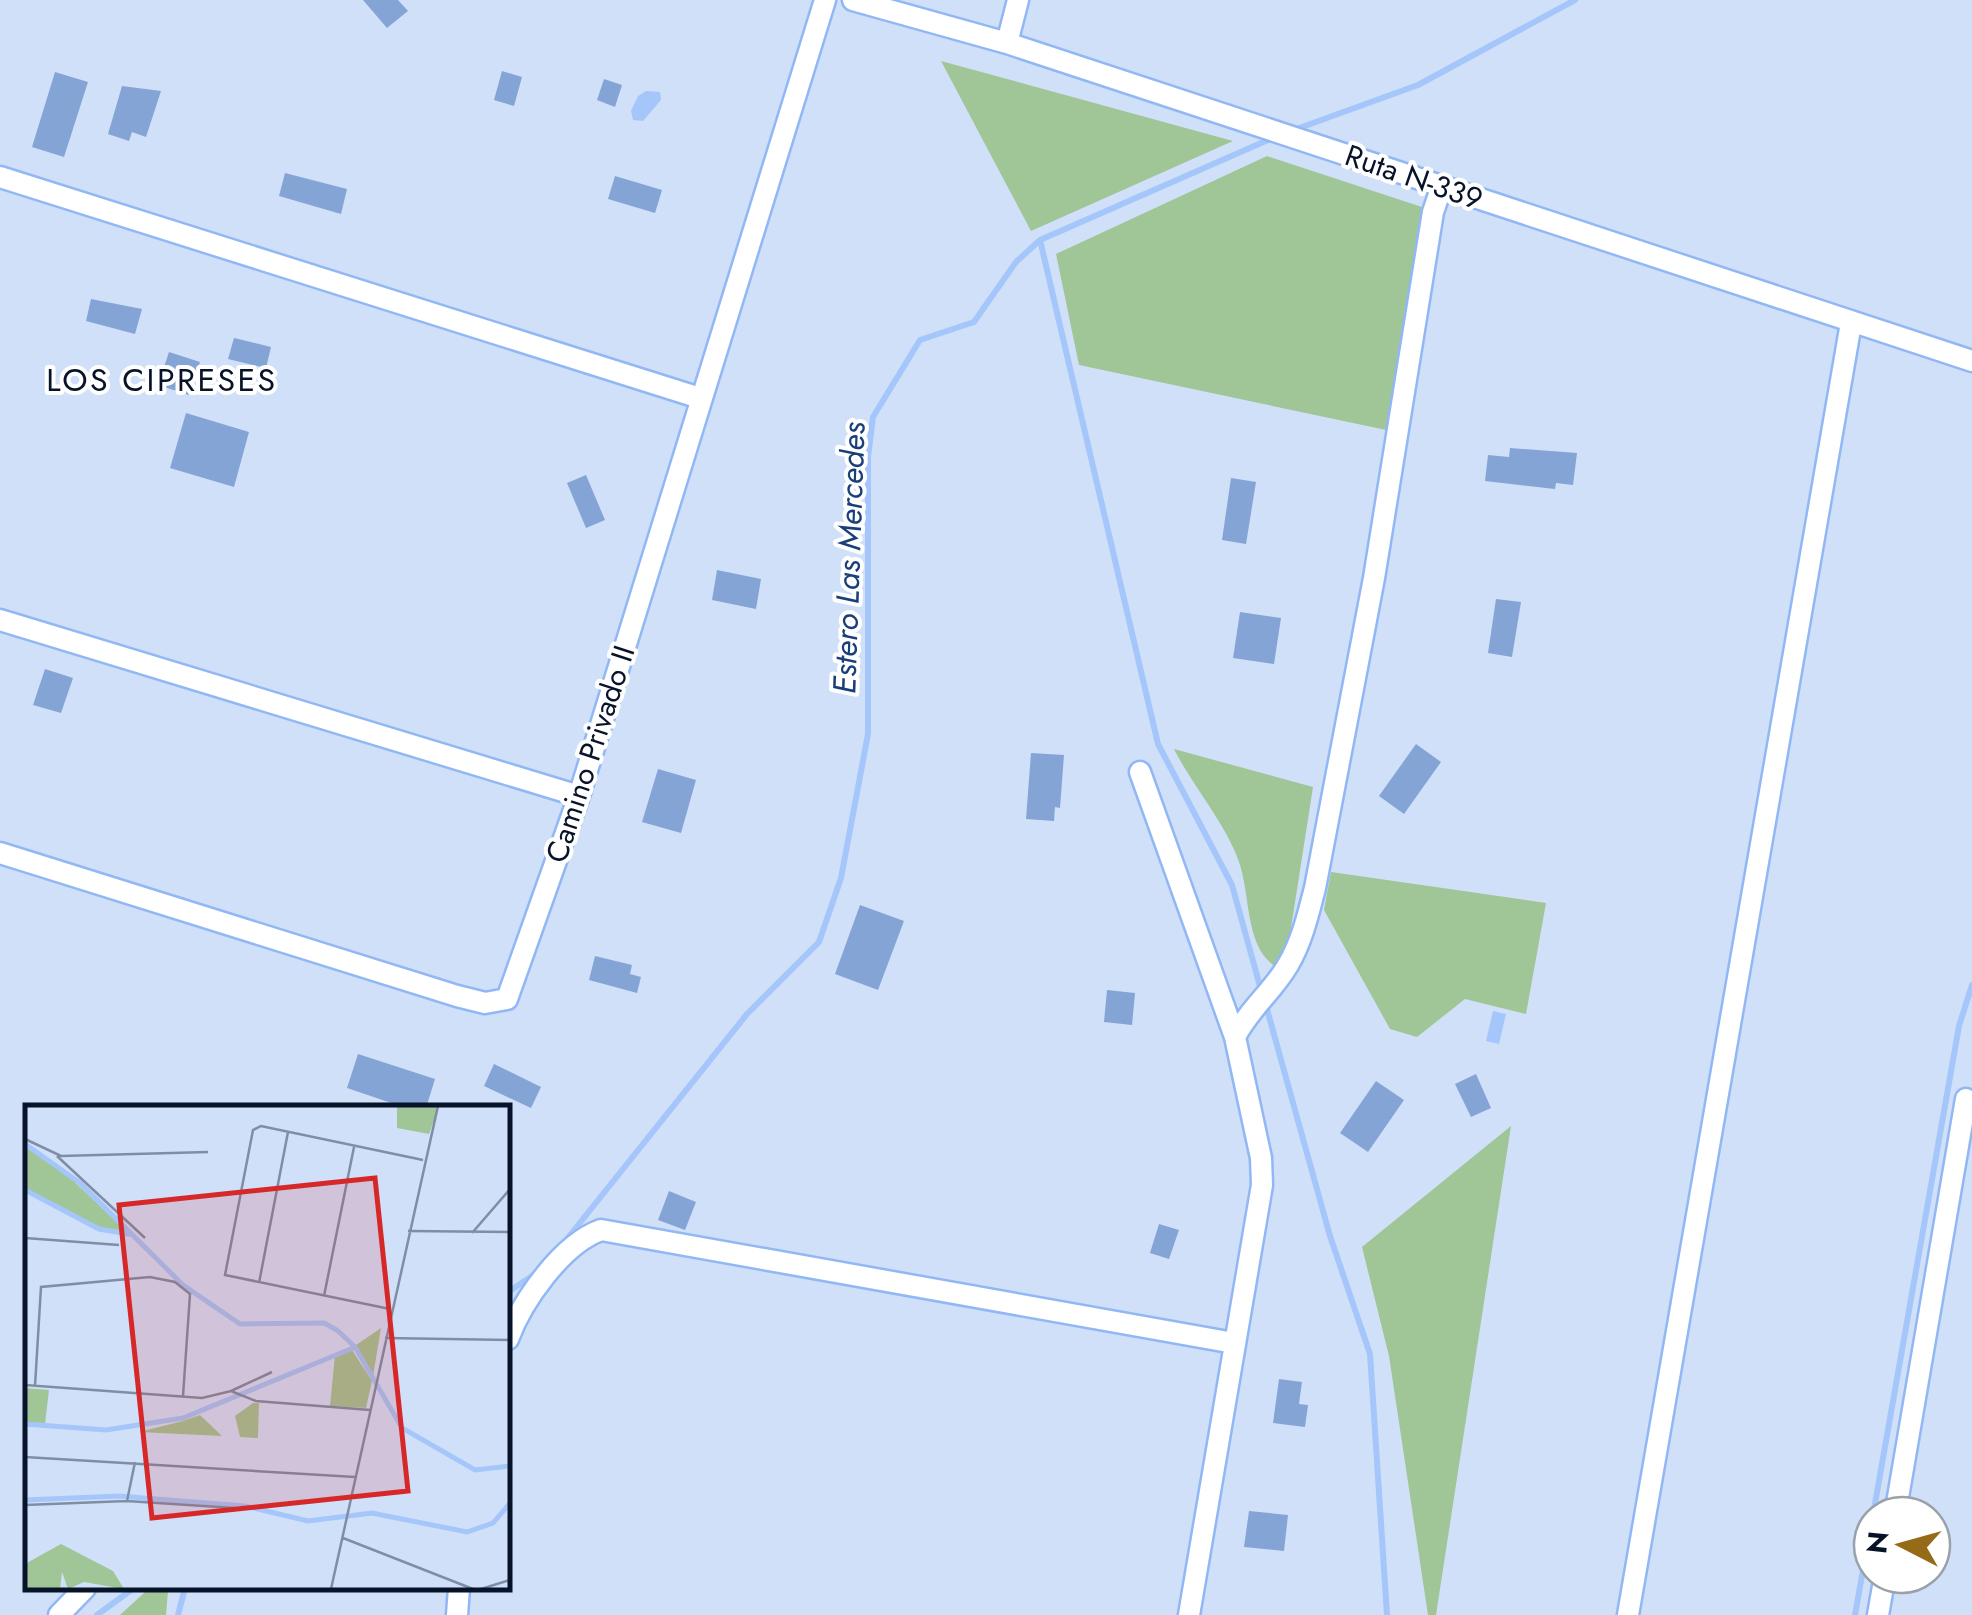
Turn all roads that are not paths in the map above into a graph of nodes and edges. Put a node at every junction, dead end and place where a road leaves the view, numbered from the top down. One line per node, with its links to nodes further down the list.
1 (825, 0): 9 (street, Camino Privado II)
2 (854, 0): 4 (street, Ruta N-339)
3 (1018, 0): 4 (street)
4 (1007, 43): 6 (street, Ruta N-339)
5 (0, 177): 9 (street)
6 (1442, 186): 7 (street, Ruta N-339); 14 (street)
7 (1851, 323): 8 (street, Ruta N-339); 24 (street)
8 (1972, 361)
9 (700, 398): 12 (street, Camino Privado II)
10 (0, 620): 12 (street)
11 (1140, 772): 14 (street)
12 (579, 796): 13 (street, Camino Privado II)
13 (0, 853)
14 (1235, 1036): 17 (street)
15 (1966, 1099): 18 (street)
16 (510, 1334): 17 (street)
17 (1234, 1343): 23 (street)
18 (1898, 1495)
19 (83, 1590): 21 (street)
20 (459, 1590): 22 (street)
21 (59, 1615)
22 (457, 1615)
23 (1189, 1615)
24 (1628, 1615)

